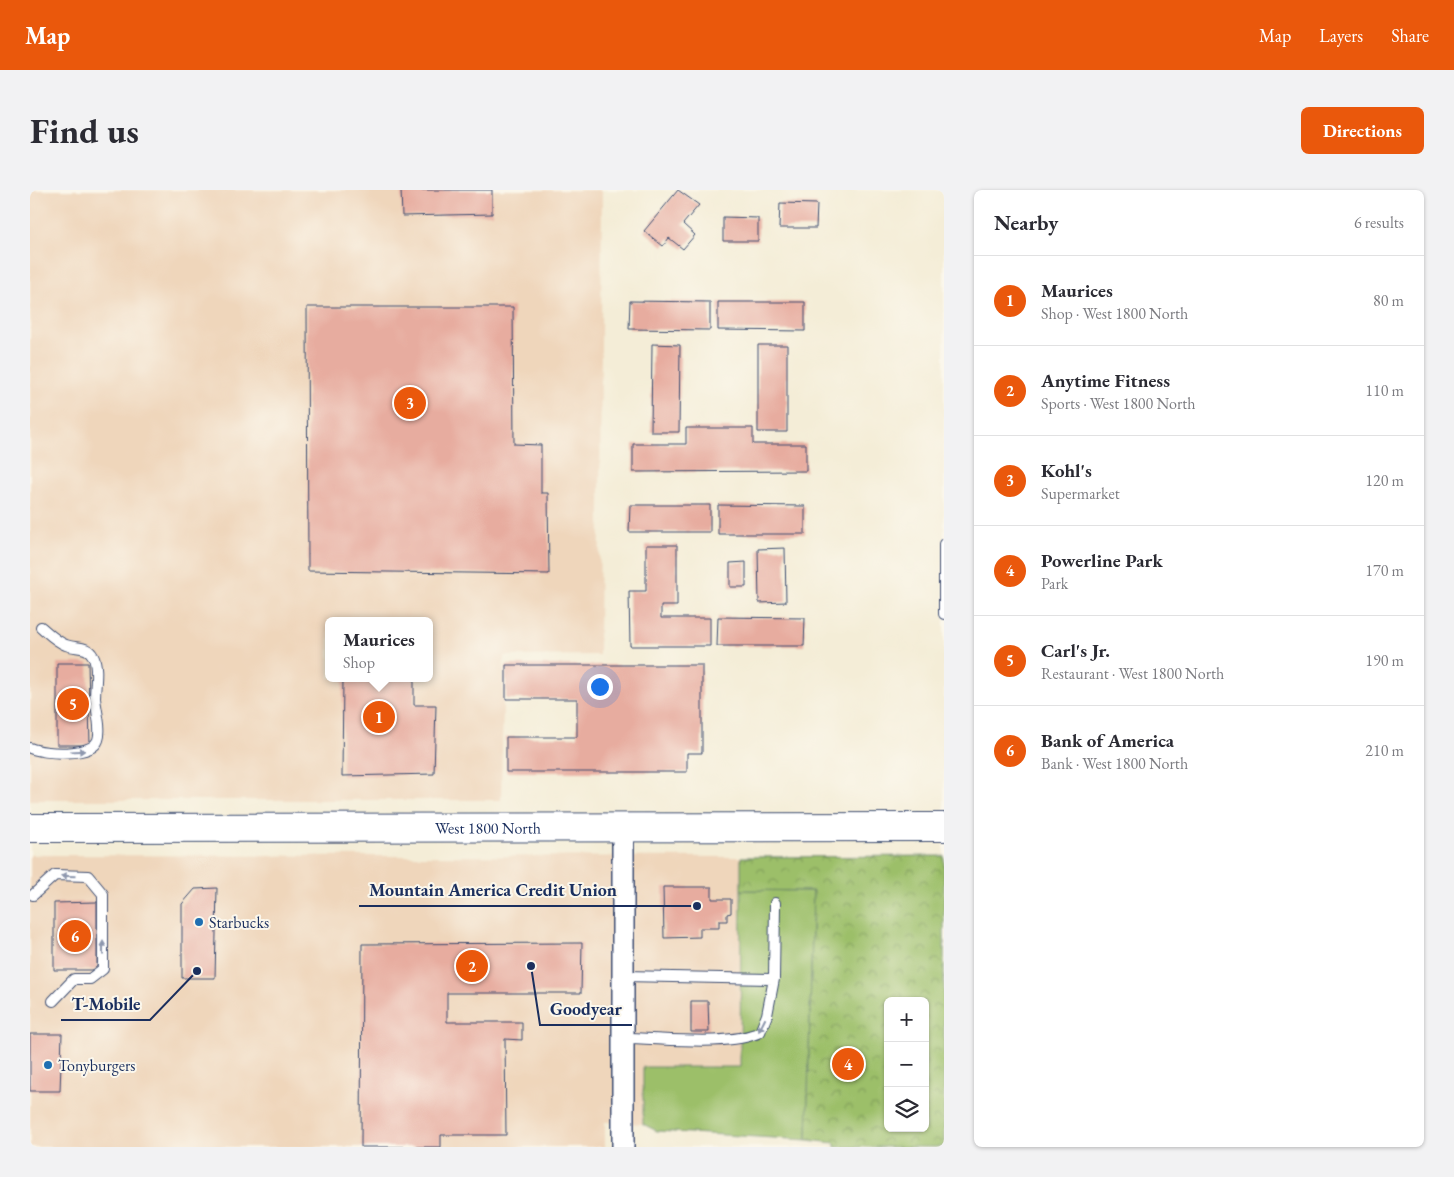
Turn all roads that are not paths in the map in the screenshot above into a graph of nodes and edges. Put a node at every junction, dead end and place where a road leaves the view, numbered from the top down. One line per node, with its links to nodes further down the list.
1 (944, 544): 2 (lane)
2 (944, 614)
3 (41, 627): 4 (lane, one-way to 3)
4 (30, 748)
5 (623, 827): 6 (main road, West 1800 North); 7 (main road, West 1800 North); 10 (street)
6 (944, 827)
7 (30, 828)
8 (33, 894): 12 (lane, one-way to 8)
9 (775, 903): 11 (lane)
10 (624, 976): 11 (lane); 13 (street)
11 (774, 979): 13 (lane, one-way to 13)
12 (53, 1001)
13 (624, 1038): 14 (street)
14 (623, 1147)

